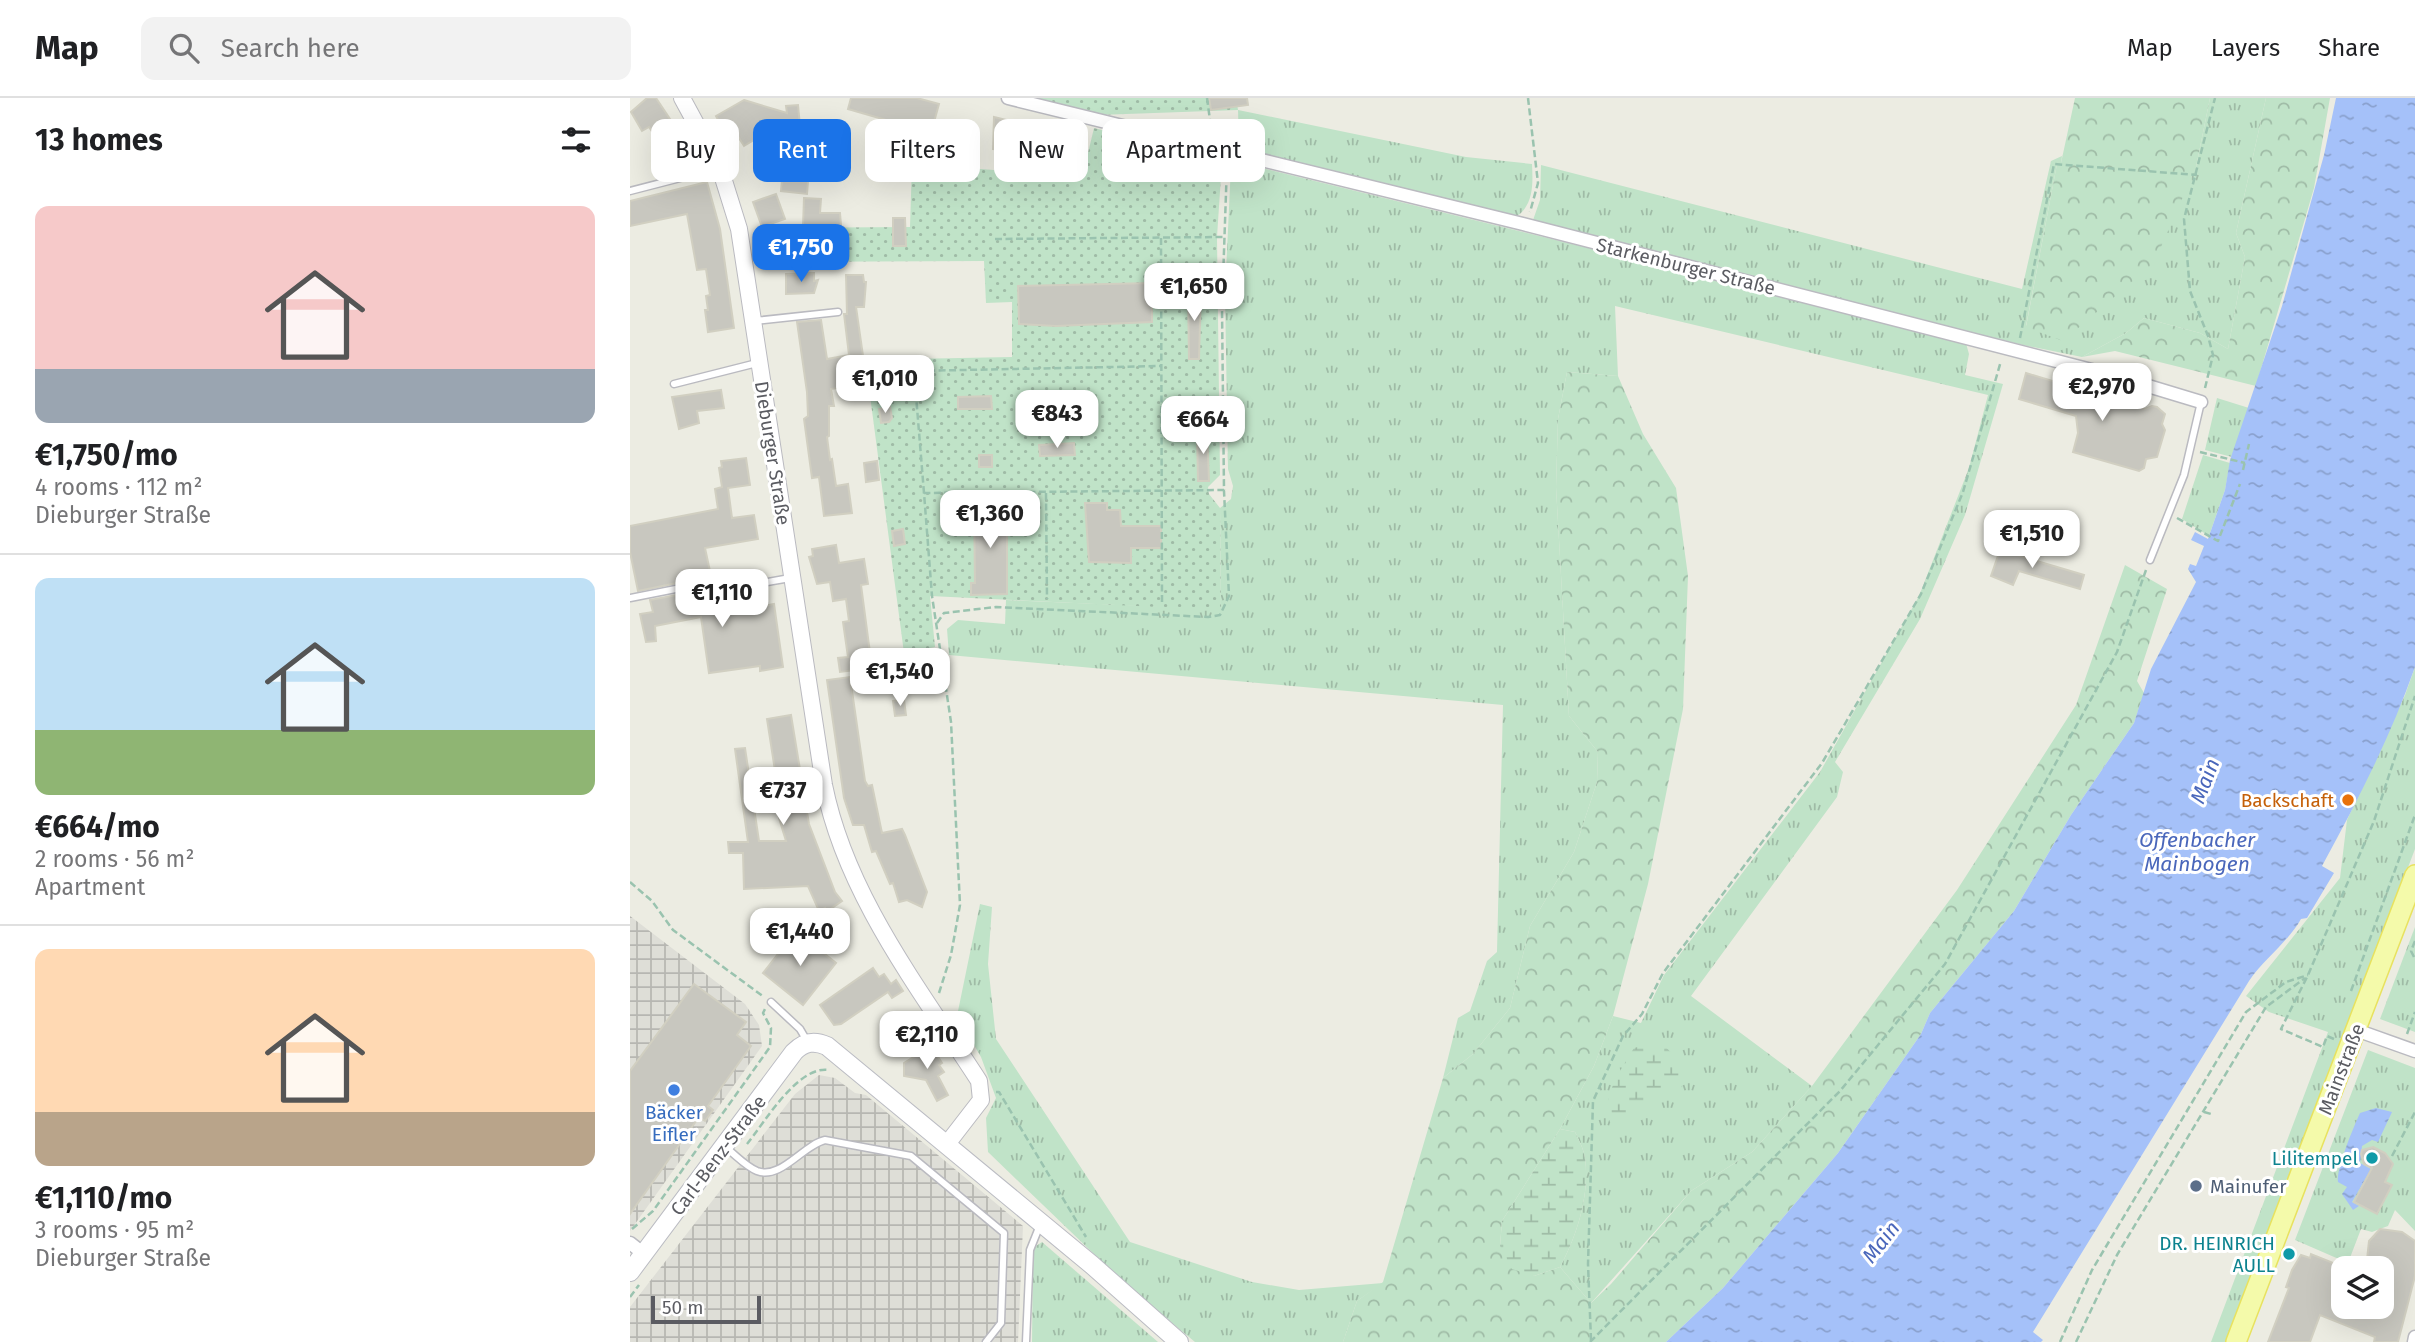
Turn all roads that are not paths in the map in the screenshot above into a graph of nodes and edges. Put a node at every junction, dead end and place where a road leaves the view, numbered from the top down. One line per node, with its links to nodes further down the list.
1 (682, 98): 3 (street, Dieburger Straße)
2 (1008, 98): 11 (street, Starkenburger Straße)
3 (694, 119)
4 (664, 182): 6 (lane)
5 (725, 182): 8 (street, Dieburger Straße)
6 (630, 191)
7 (838, 312): 8 (lane)
8 (752, 321): 9 (street, Dieburger Straße)
9 (759, 362): 10 (lane); 13 (street, Dieburger Straße)
10 (674, 384)
11 (2202, 402): 12 (lane)
12 (2150, 559)
13 (792, 578): 14 (lane); 20 (street, Dieburger Straße)
14 (630, 598)
15 (2415, 875): 17 (main road, Mainstraße)
16 (771, 1002): 18 (lane)
17 (2356, 1030): 19 (street); 29 (main road, Mainstraße)
18 (808, 1043): 20 (main road); 21 (main road, Carl-Benz-Straße)
19 (2415, 1051)
20 (947, 1144): 22 (main road)
21 (732, 1152): 23 (main road, Carl-Benz-Straße); 26 (lane)
22 (1041, 1224): 27 (lane); 28 (main road)
23 (637, 1249): 24 (main road, Carl-Benz-Straße)
24 (638, 1274)
25 (2415, 1337): 30 (street)
26 (986, 1342)
27 (1026, 1342)
28 (1179, 1342)
29 (2236, 1342)
30 (2414, 1342)

